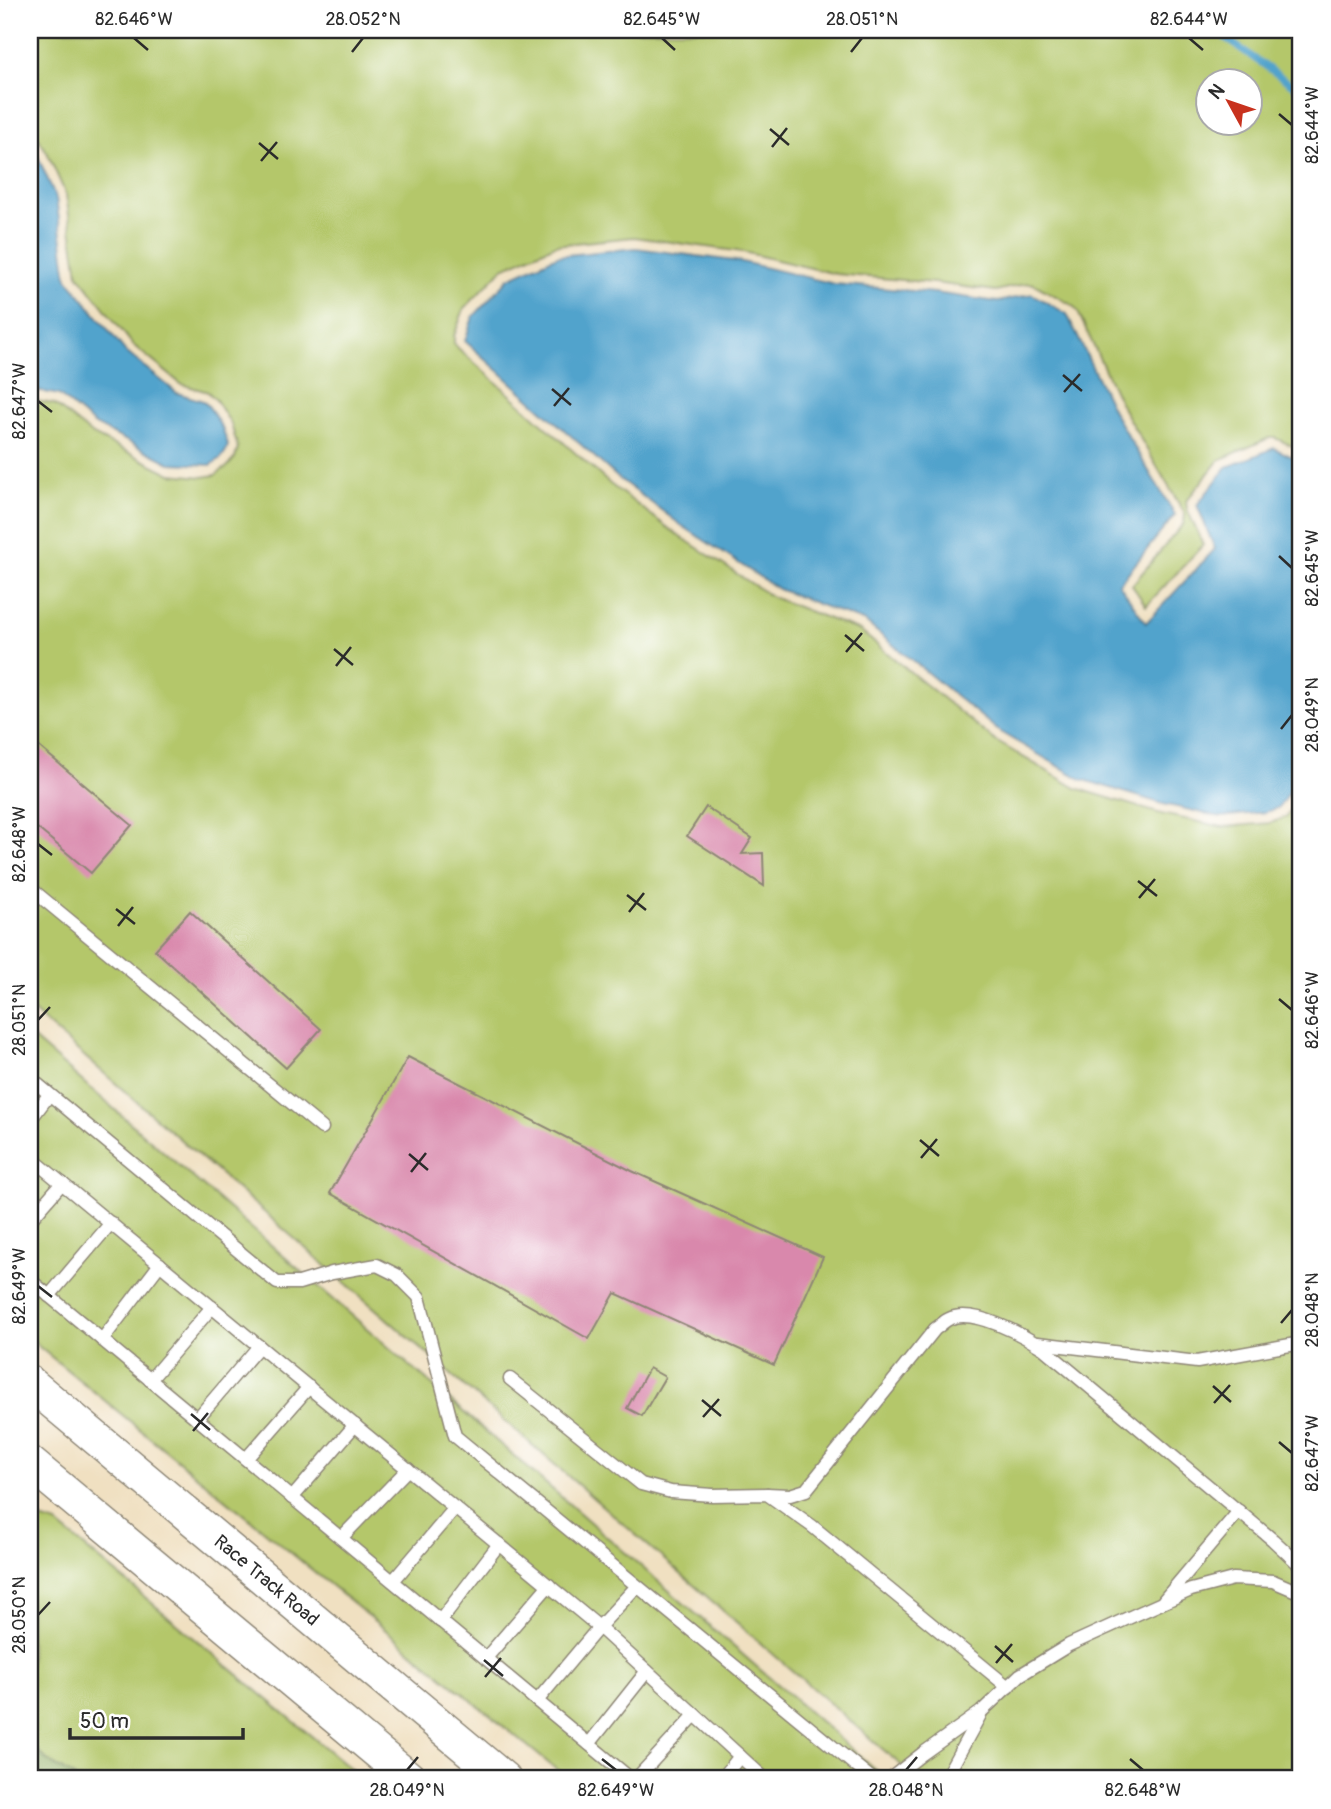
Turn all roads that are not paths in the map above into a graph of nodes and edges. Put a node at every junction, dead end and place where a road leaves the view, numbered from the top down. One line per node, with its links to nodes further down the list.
1 (30, 888): 5 (lane)
2 (30, 1078): 3 (lane)
3 (49, 1095): 4 (lane); 36 (lane)
4 (30, 1120)
5 (322, 1128)
6 (30, 1157): 7 (lane)
7 (62, 1183): 8 (lane); 9 (lane)
8 (30, 1220)
9 (111, 1223): 10 (lane); 12 (lane)
10 (160, 1264): 13 (lane); 14 (lane)
11 (30, 1280): 12 (lane)
12 (49, 1296): 14 (lane)
13 (212, 1307): 17 (lane); 19 (lane)
14 (102, 1340): 19 (lane)
15 (1035, 1343): 16 (lane); 27 (lane); 30 (lane)
16 (1301, 1343)
17 (260, 1346): 21 (lane); 22 (lane)
18 (510, 1379): 27 (lane)
19 (150, 1380): 22 (lane)
20 (30, 1383): 50 (main road, Race Track Road)
21 (309, 1387): 23 (lane); 24 (lane)
22 (197, 1419): 24 (lane)
23 (355, 1425): 26 (lane); 28 (lane)
24 (246, 1460): 28 (lane)
25 (30, 1463): 49 (main road)
26 (408, 1469): 29 (lane); 31 (lane)
27 (767, 1494): 43 (lane)
28 (292, 1498): 31 (lane)
29 (455, 1508): 32 (lane); 34 (lane)
30 (1239, 1511): 33 (lane); 38 (lane)
31 (341, 1538): 34 (lane)
32 (499, 1544): 35 (lane); 39 (lane)
33 (1301, 1566)
34 (393, 1581): 39 (lane)
35 (549, 1585): 40 (lane); 41 (lane)
36 (637, 1586): 40 (lane); 54 (lane)
37 (1301, 1593): 38 (lane)
38 (1162, 1603): 43 (lane)
39 (440, 1621): 41 (lane)
40 (600, 1627): 42 (lane); 44 (lane)
41 (486, 1658): 44 (lane)
42 (647, 1671): 46 (lane); 47 (lane)
43 (1008, 1687): 45 (lane)
44 (537, 1701): 47 (lane)
45 (981, 1712): 55 (lane); 56 (lane)
46 (695, 1714): 48 (lane); 51 (lane)
47 (589, 1744): 51 (lane)
48 (740, 1756): 52 (lane); 53 (lane)
49 (410, 1775)
50 (504, 1779)
51 (634, 1779)
52 (722, 1779)
53 (765, 1779)
54 (872, 1779)
55 (890, 1779)
56 (945, 1779)

